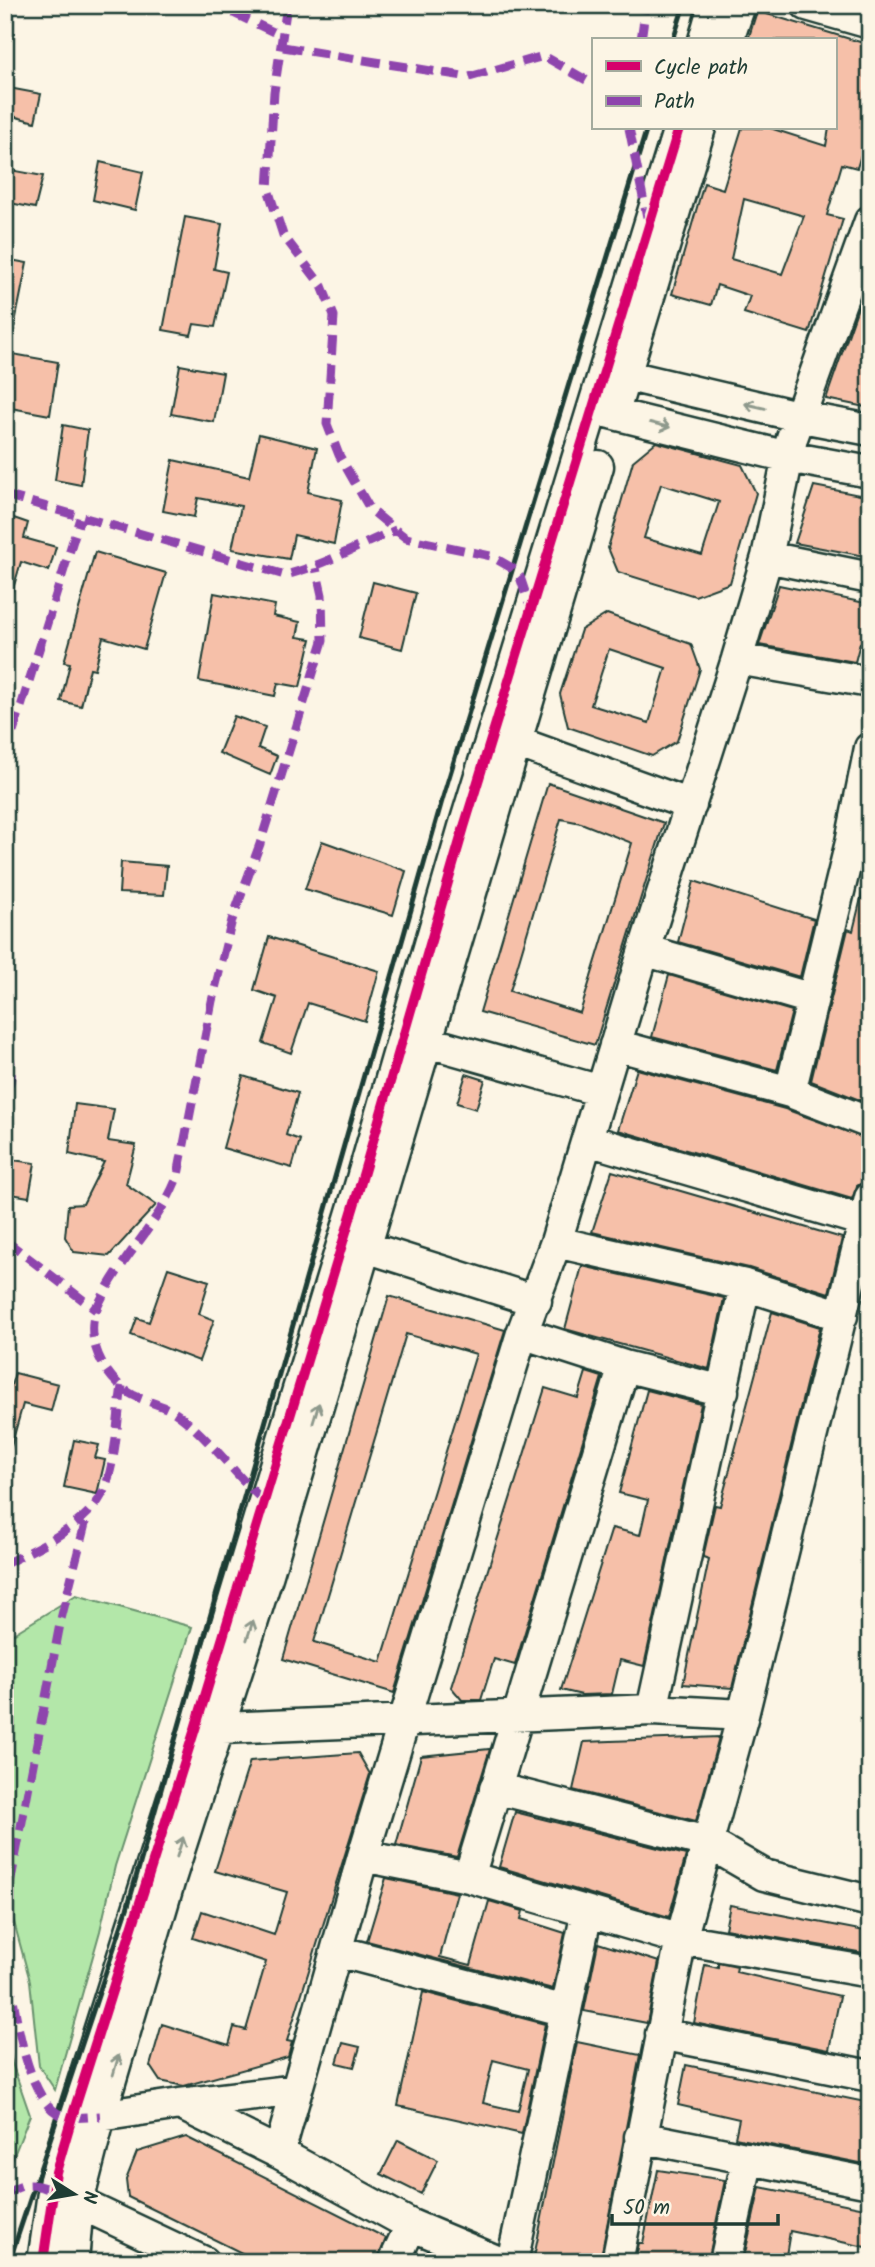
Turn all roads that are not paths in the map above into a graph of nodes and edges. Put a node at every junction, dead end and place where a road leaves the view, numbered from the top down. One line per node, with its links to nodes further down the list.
1 (714, 5): 5 (street)
2 (740, 5): 6 (street)
3 (807, 5): 4 (street)
4 (870, 23)
5 (705, 38)
6 (729, 38)
7 (677, 130): 10 (street)
8 (699, 130): 10 (street)
9 (868, 231): 12 (street)
10 (615, 373): 11 (street); 12 (street, one-way to 10)
11 (603, 411): 14 (street, one-way to 14); 20 (street)
12 (802, 417): 13 (street); 14 (street)
13 (870, 430)
14 (788, 457): 15 (street); 16 (street)
15 (870, 472)
16 (767, 557): 17 (street); 18 (street)
17 (870, 578)
18 (737, 659): 19 (street); 22 (street)
19 (870, 682)
20 (504, 738): 22 (street); 25 (street)
21 (870, 748): 24 (street)
22 (691, 805): 23 (street)
23 (643, 950): 24 (street); 26 (street)
24 (812, 999): 28 (street)
25 (414, 1039): 27 (street); 33 (street)
26 (615, 1045): 27 (street); 28 (street)
27 (601, 1091): 30 (street)
28 (790, 1092): 29 (street)
29 (870, 1123)
30 (587, 1140): 31 (street); 32 (street)
31 (867, 1210): 36 (street)
32 (556, 1242): 34 (street); 35 (street)
33 (354, 1244): 35 (street); 44 (street)
34 (745, 1285): 36 (street); 39 (street)
35 (536, 1300): 37 (street)
36 (842, 1316): 41 (street)
37 (522, 1334): 38 (street); 43 (street)
38 (624, 1366): 39 (street); 42 (street)
39 (723, 1391): 40 (street)
40 (652, 1710): 41 (street); 42 (street)
41 (743, 1715): 46 (street)
42 (517, 1718): 43 (street); 45 (street)
43 (405, 1719): 44 (street); 47 (street)
44 (207, 1729): 59 (street, one-way to 44); 64 (street)
45 (495, 1788): 46 (street); 48 (street)
46 (707, 1842): 49 (street); 51 (street)
47 (363, 1856): 48 (street); 52 (street)
48 (469, 1877): 50 (street)
49 (870, 1901)
50 (587, 1912): 51 (street); 54 (street)
51 (681, 1939): 53 (street); 55 (street)
52 (337, 1951): 54 (street); 57 (street)
53 (870, 1972)
54 (566, 2011): 71 (street)
55 (661, 2035): 56 (street); 60 (street)
56 (870, 2076)
57 (297, 2090): 58 (street); 61 (street)
58 (180, 2104): 59 (street); 61 (street)
59 (100, 2116): 64 (street)
60 (639, 2137): 62 (street); 72 (street)
61 (279, 2153): 65 (street)
62 (748, 2158): 63 (street); 73 (street)
63 (870, 2183)
64 (65, 2196): 66 (street); 67 (street); 68 (street)
65 (411, 2225): 69 (street); 70 (street)
66 (79, 2253)
67 (203, 2261)
68 (43, 2262)
69 (394, 2262)
70 (499, 2262)
71 (512, 2262)
72 (617, 2262)
73 (725, 2262)

